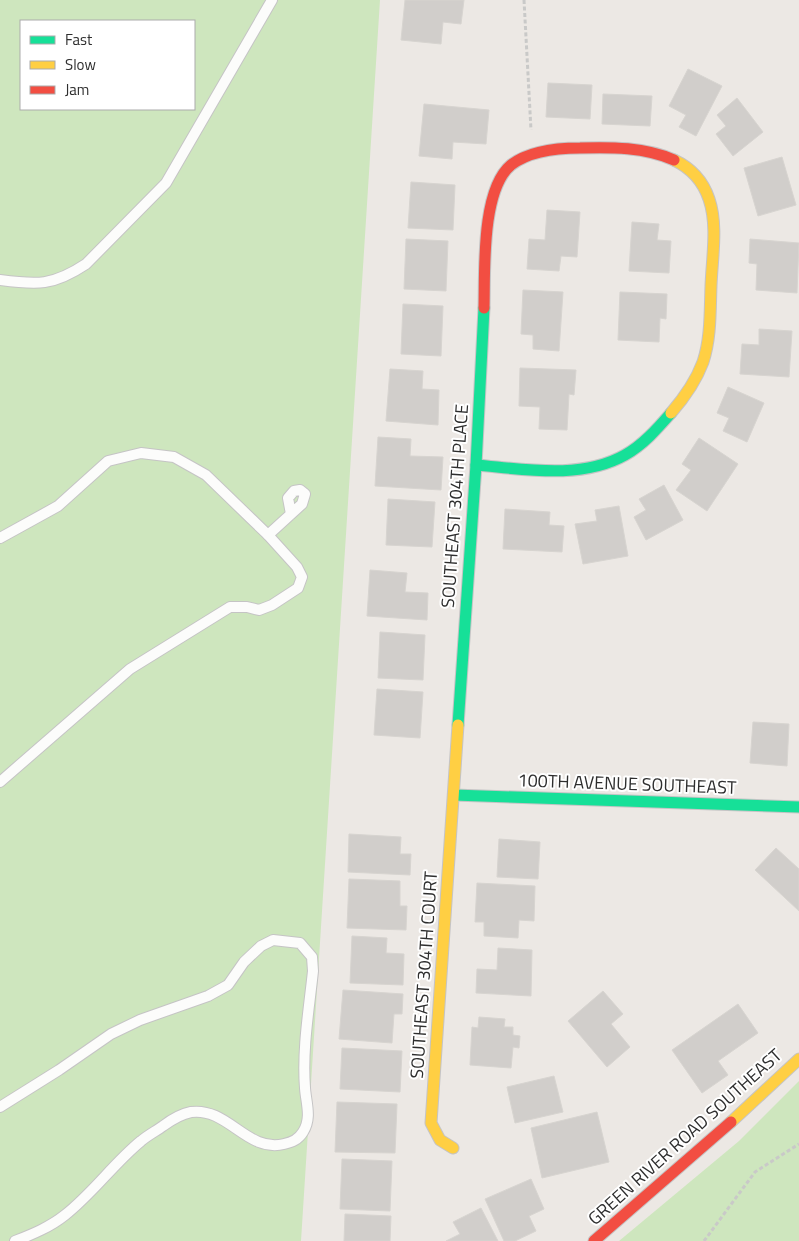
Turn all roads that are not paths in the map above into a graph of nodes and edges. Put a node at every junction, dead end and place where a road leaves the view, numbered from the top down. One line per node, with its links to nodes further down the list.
1 (272, 0): 2 (lane)
2 (0, 280)
3 (476, 465): 3 (street, SOUTHEAST 304TH PLACE); 8 (street, SOUTHEAST 304TH PLACE)
4 (291, 514): 5 (lane)
5 (268, 535): 6 (lane); 7 (lane)
6 (0, 538)
7 (0, 782)
8 (454, 795): 9 (street, 100TH AVENUE SOUTHEAST); 12 (street, SOUTHEAST 304TH COURT)
9 (799, 807)
10 (799, 1059): 14 (street, GREEN RIVER ROAD SOUTHEAST)
11 (0, 1107): 13 (lane)
12 (453, 1148)
13 (15, 1241)
14 (594, 1241)

